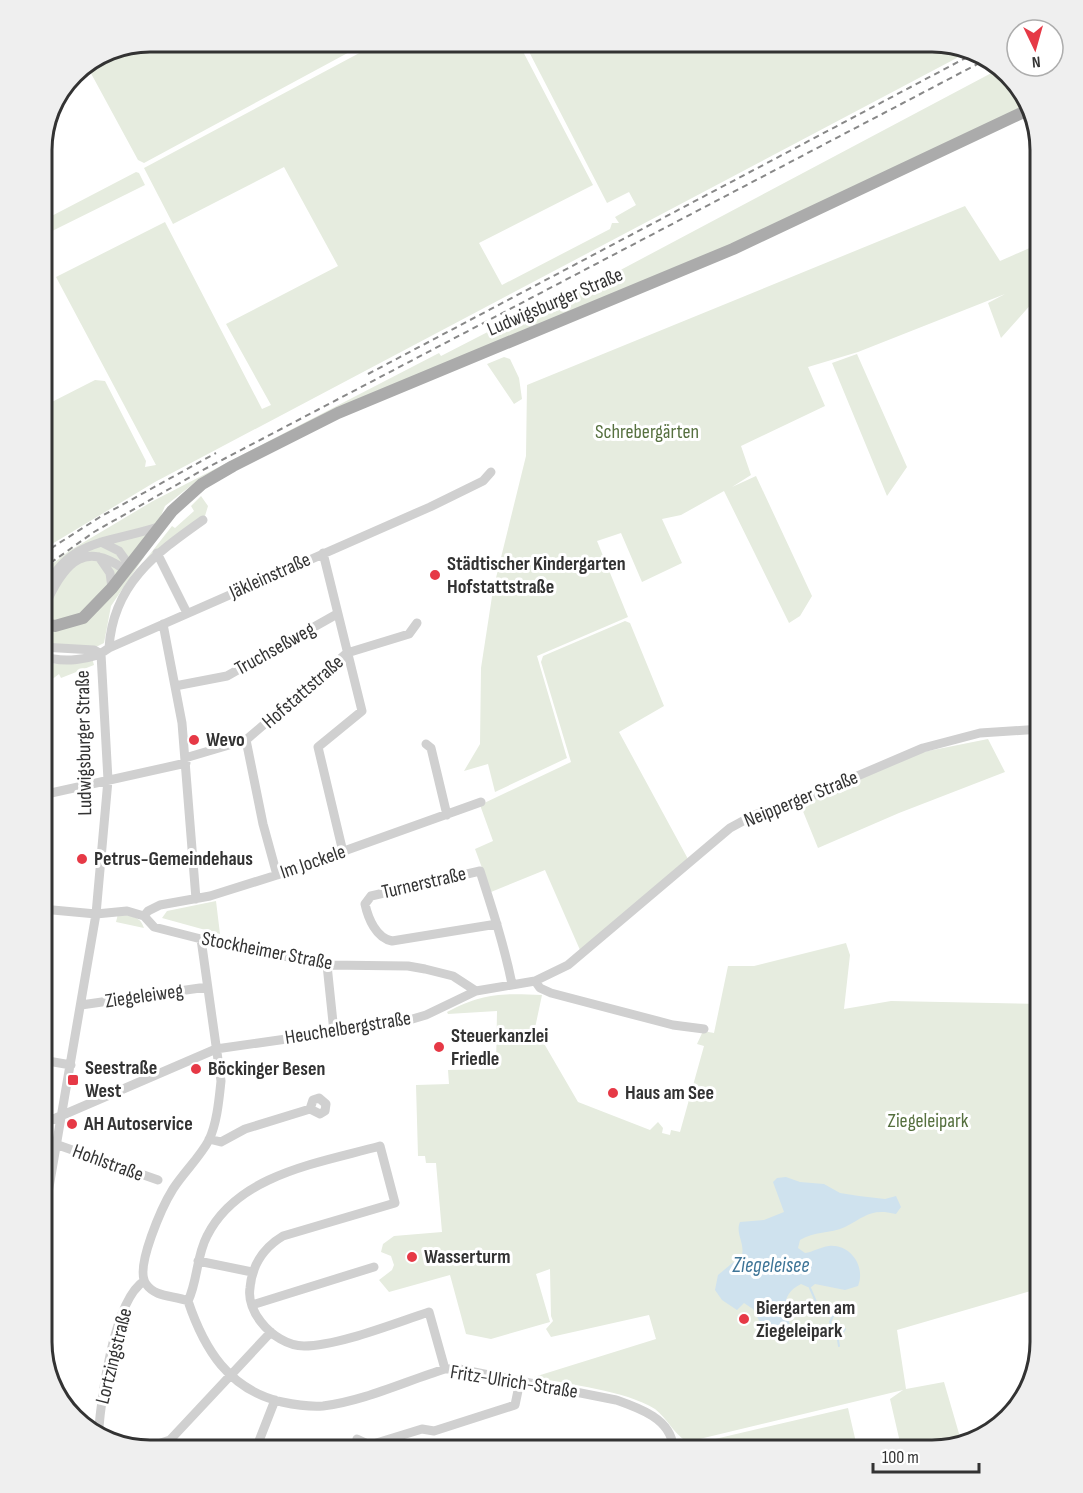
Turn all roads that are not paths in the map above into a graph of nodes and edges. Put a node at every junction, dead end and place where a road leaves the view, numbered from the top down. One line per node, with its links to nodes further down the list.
1 (1023, 112): 4 (main road, Ludwigsburger Straße)
2 (491, 472): 7 (street, Jäkleinstraße)
3 (203, 520): 6 (street, Ludwigsburger Straße)
4 (158, 527): 5 (street); 9 (main road, Ludwigsburger Straße)
5 (101, 542): 9 (street); 10 (street)
6 (157, 553): 13 (street); 21 (street, Ludwigsburger Straße)
7 (323, 553): 13 (street, Jäkleinstraße); 14 (street)
8 (97, 556): 9 (street); 11 (street, Ludwigsburger Straße); 12 (street)
9 (127, 568): 12 (main road, Ludwigsburger Straße)
10 (53, 577)
11 (53, 586)
12 (112, 588): 17 (main road, Ludwigsburger Straße)
13 (187, 613): 16 (street, Jäkleinstraße)
14 (337, 614): 22 (street); 24 (street, Truchseßweg)
15 (417, 623): 22 (street, Hofstattstraße)
16 (163, 624): 21 (street, Jäkleinstraße); 24 (street)
17 (53, 625)
18 (53, 643): 20 (street, Ludwigsburger Straße)
19 (53, 647): 20 (street, Ludwigsburger Straße)
20 (61, 647): 21 (street, Ludwigsburger Straße)
21 (105, 651): 23 (street, Jäkleinstraße); 29 (street, Ludwigsburger Straße)
22 (347, 653): 26 (street, Hofstattstraße); 33 (street)
23 (53, 657)
24 (175, 686): 28 (street)
25 (1030, 730): 42 (street, Neipperger Straße)
26 (246, 740): 28 (street, Hofstattstraße); 34 (street)
27 (426, 744): 32 (street)
28 (185, 761): 29 (street, Hofstattstraße); 35 (street)
29 (108, 780): 30 (street, Hofstattstraße); 37 (street, Ludwigsburger Straße)
30 (52, 793)
31 (481, 802): 32 (street, Im Jockele)
32 (447, 815): 33 (street, Im Jockele)
33 (343, 852): 34 (street, Im Jockele)
34 (277, 875): 35 (street, Im Jockele)
35 (196, 899): 38 (street, Im Jockele)
36 (52, 910): 37 (street, Stockheimer Straße)
37 (96, 914): 38 (street, Stockheimer Straße); 46 (street, Ludwigsburger Straße)
38 (144, 916): 40 (street, Stockheimer Straße)
39 (496, 924): 39 (street, Turnerstraße); 43 (street, Turnerstraße)
40 (201, 939): 41 (street, Stockheimer Straße); 44 (street)
41 (327, 965): 45 (street, Stockheimer Straße); 48 (street)
42 (535, 981): 43 (street, Heuchelbergstraße); 47 (street)
43 (512, 984): 45 (street, Heuchelbergstraße)
44 (207, 987): 46 (street, Ziegeleiweg); 49 (street)
45 (476, 991): 48 (street, Heuchelbergstraße)
46 (81, 1005): 51 (street, Ludwigsburger Straße)
47 (704, 1029)
48 (334, 1032): 49 (street, Heuchelbergstraße)
49 (216, 1049): 53 (street, Heuchelbergstraße); 55 (street)
50 (52, 1062): 51 (street)
51 (70, 1065): 53 (street, Ludwigsburger Straße)
52 (310, 1109): 55 (street)
53 (62, 1116): 54 (street, Hohlstraße); 56 (street, Ludwigsburger Straße)
54 (52, 1120)
55 (209, 1139): 62 (street)
56 (58, 1145): 57 (street, Ludwigsburger Straße); 58 (street, Hohlstraße)
57 (52, 1175)
58 (158, 1180)
59 (198, 1261): 61 (street); 61 (street); 63 (street)
60 (374, 1267): 64 (street)
61 (252, 1272): 64 (street)
62 (144, 1281): 63 (street); 70 (street, Lortzingstraße)
63 (188, 1301): 67 (street, Fritz-Ulrich-Straße)
64 (252, 1305): 65 (street)
65 (271, 1332): 66 (street); 67 (street)
66 (445, 1369): 68 (street, Fritz-Ulrich-Straße); 69 (street, Fritz-Ulrich-Straße)
67 (231, 1377): 69 (street, Fritz-Ulrich-Straße); 71 (street)
68 (520, 1381): 73 (street); 74 (street, Fritz-Ulrich-Straße)
69 (275, 1400): 72 (street)
70 (99, 1426)
71 (170, 1440)
72 (259, 1440)
73 (386, 1440)
74 (672, 1440)

